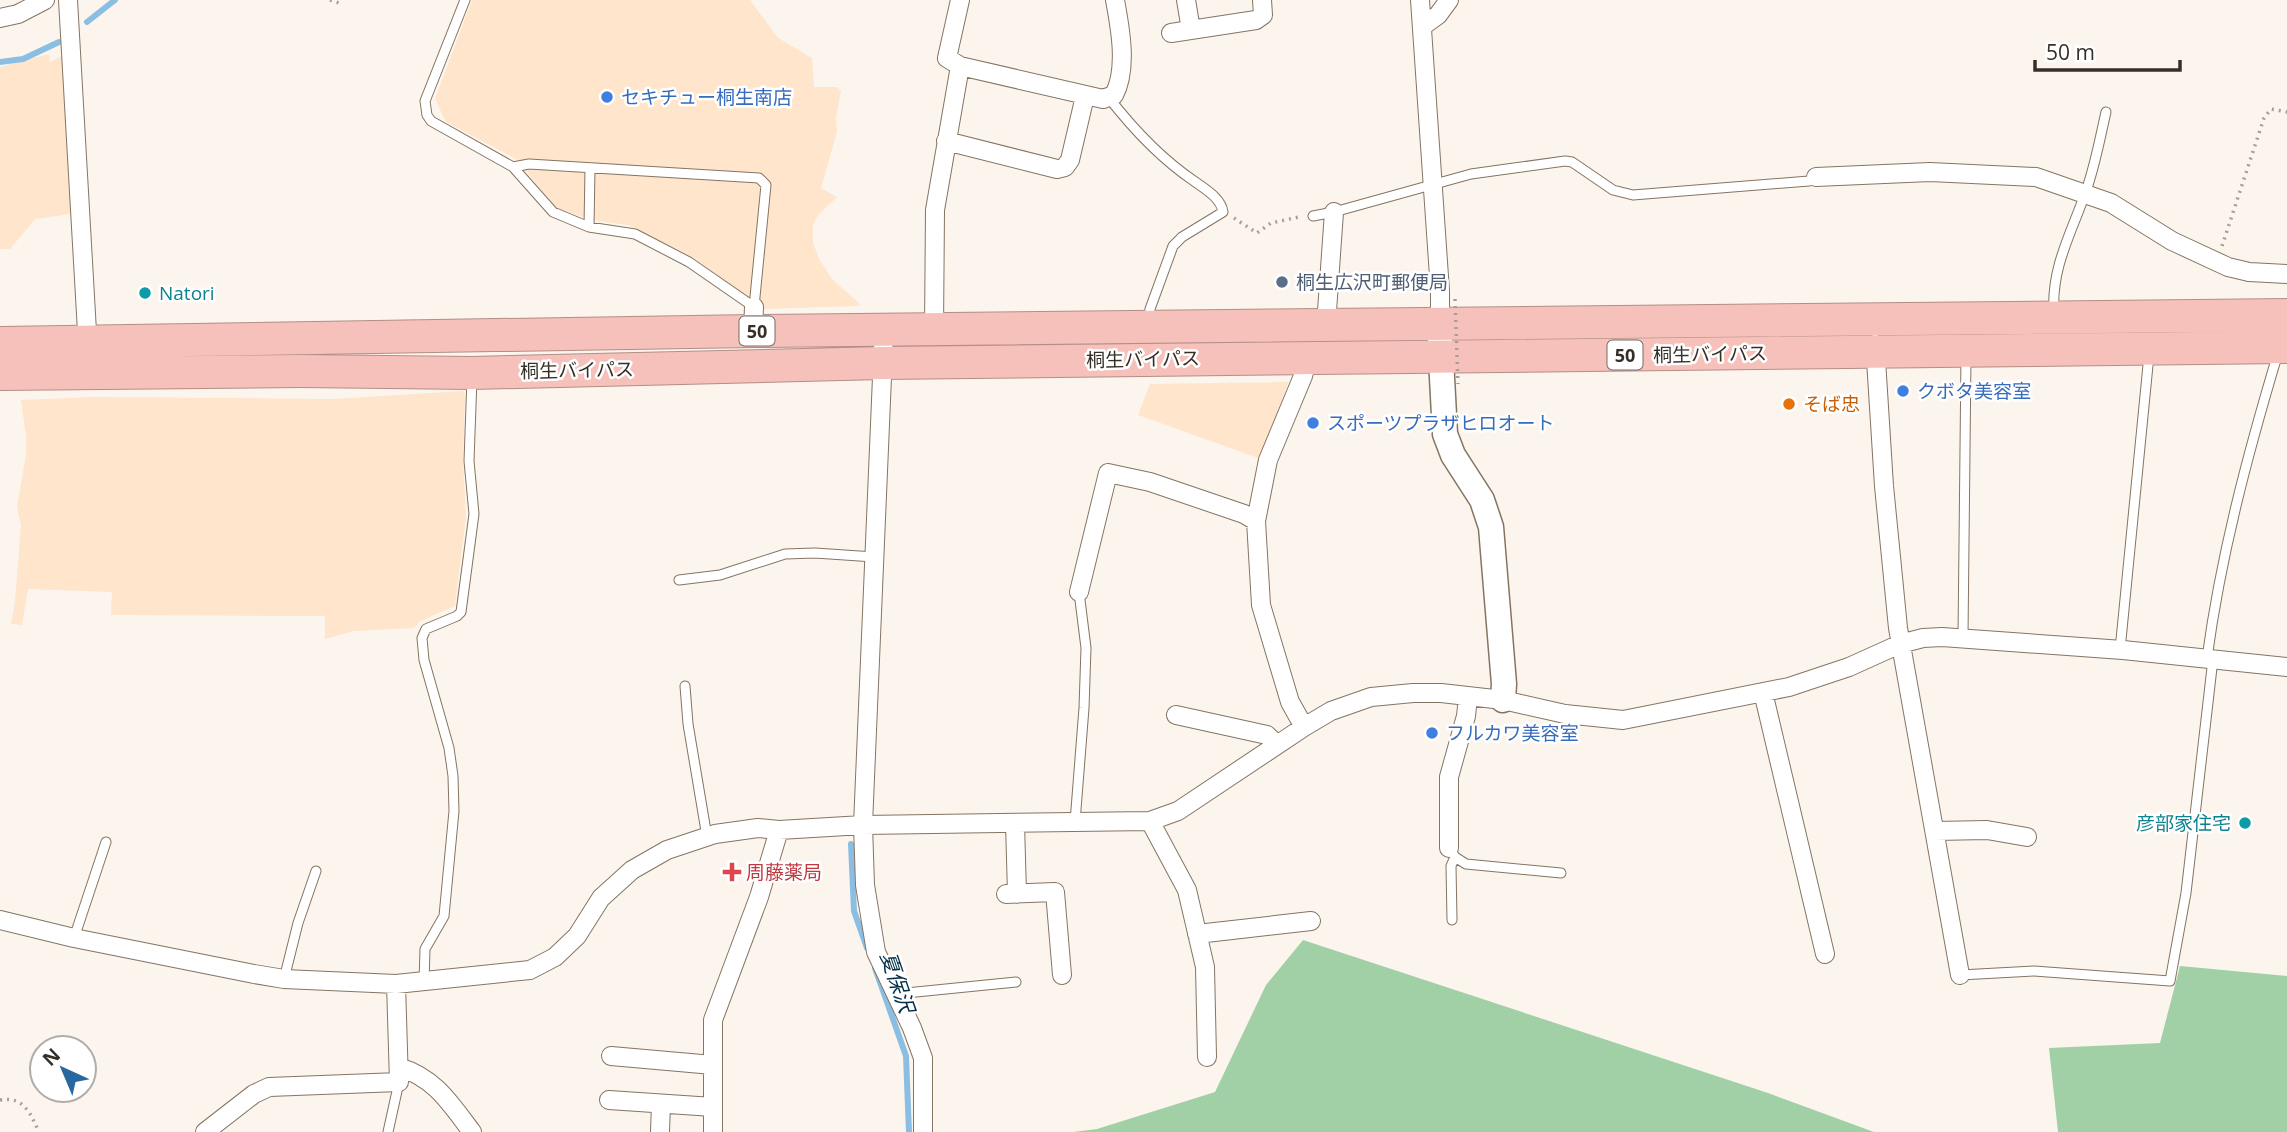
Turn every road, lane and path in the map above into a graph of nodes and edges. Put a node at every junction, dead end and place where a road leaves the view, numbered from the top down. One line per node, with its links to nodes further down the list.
1 (45, 0): 12 (street)
2 (68, 0): 42 (street)
3 (330, 0): 11 (path)
4 (466, 0): 22 (lane)
5 (960, 0): 16 (street)
6 (1115, 0): 18 (street)
7 (1186, 0): 14 (street)
8 (1262, 0): 14 (street)
9 (1420, 0): 13 (street)
10 (1449, 0): 13 (street)
11 (339, 3)
12 (0, 18)
13 (1423, 26): 25 (street)
14 (1191, 30): 15 (street)
15 (1171, 33)
16 (960, 66): 17 (street); 21 (street)
17 (1085, 96): 18 (street); 21 (street)
18 (1109, 98): 27 (lane)
19 (2106, 112): 26 (lane)
20 (2287, 112): 31 (path)
21 (946, 141): 40 (street)
22 (513, 167): 23 (lane); 30 (lane)
23 (590, 167): 30 (lane); 35 (lane)
24 (1816, 177): 25 (lane); 26 (street)
25 (1433, 183): 28 (lane); 33 (street)
26 (2085, 193): 31 (street); 34 (lane)
27 (1223, 212): 29 (path); 38 (lane)
28 (1334, 212): 29 (lane); 37 (street)
29 (1312, 216)
30 (589, 227): 35 (lane)
31 (2217, 261): 32 (street)
32 (2287, 274)
33 (1447, 312): 36 (highway, 桐生バイパス / 50); 37 (highway, 桐生バイパス / 50); 48 (street); 53 (path, bridge)
34 (2054, 317): 36 (highway, 桐生バイパス / 50); 41 (highway, 桐生バイパス / 50)
35 (753, 319): 39 (highway, 桐生バイパス / 50); 42 (highway, 桐生バイパス / 50)
36 (1874, 319): 45 (street)
37 (1326, 325): 38 (highway, 桐生バイパス / 50)
38 (1149, 327): 40 (highway, 桐生バイパス / 50)
39 (884, 330): 40 (highway, 桐生バイパス / 50); 49 (street)
40 (934, 330)
41 (2284, 337): 44 (highway, 桐生バイパス / 50); 61 (lane)
42 (88, 340): 43 (highway, 桐生バイパス / 50); 50 (street)
43 (0, 343)
44 (2148, 350): 46 (highway, 桐生バイパス / 50); 60 (lane)
45 (1875, 351): 46 (highway, 桐生バイパス / 50); 48 (highway, 桐生バイパス / 50); 59 (street)
46 (1966, 351): 58 (lane)
47 (1308, 357): 48 (highway, 桐生バイパス / 50); 49 (highway, 桐生バイパス / 50); 54 (street)
48 (1441, 357): 66 (street)
49 (883, 363): 51 (highway, 桐生バイパス / 50); 55 (street)
50 (89, 373): 51 (highway, 桐生バイパス / 50); 52 (highway, 桐生バイパス / 50)
51 (472, 373): 91 (lane)
52 (0, 374)
53 (1458, 384)
54 (1256, 521): 57 (street); 68 (street)
55 (874, 557): 56 (lane); 73 (street)
56 (679, 580)
57 (1079, 592): 71 (lane)
58 (1963, 637): 59 (street); 60 (street)
59 (1900, 644): 64 (street); 75 (street)
60 (2120, 650): 61 (street)
61 (2210, 658): 62 (street); 89 (lane)
62 (2287, 667)
63 (685, 686): 76 (lane)
64 (1763, 692): 66 (street); 87 (street)
65 (1468, 696): 66 (street); 68 (street); 79 (street)
66 (1503, 700)
67 (1176, 715): 69 (street)
68 (1304, 727): 69 (street)
69 (1277, 745): 70 (street)
70 (1150, 821): 71 (street); 85 (street)
71 (1075, 822): 72 (street)
72 (1015, 823): 73 (street); 88 (street)
73 (863, 825): 74 (street); 94 (street)
74 (779, 830): 76 (street); 97 (street)
75 (1935, 831): 77 (street); 89 (street)
76 (707, 837): 91 (street)
77 (2027, 837)
78 (106, 842): 86 (lane)
79 (1452, 852): 81 (lane); 82 (lane)
80 (316, 871): 90 (lane)
81 (1561, 873)
82 (1452, 919)
83 (0, 920): 86 (street)
84 (1311, 921): 85 (street)
85 (1197, 934): 96 (street)
86 (74, 938): 90 (street)
87 (1825, 954)
88 (1062, 975)
89 (1961, 975)
90 (284, 979): 93 (street)
91 (424, 982): 93 (street)
92 (1016, 982): 94 (lane)
93 (396, 984): 98 (street)
94 (896, 994): 109 (street)
95 (611, 1056): 97 (street)
96 (1207, 1057)
97 (713, 1065): 102 (street)
98 (399, 1075): 104 (street); 105 (lane); 106 (street)
99 (0, 1100): 103 (path)
100 (609, 1100): 101 (street)
101 (661, 1104): 102 (street); 107 (street)
102 (713, 1107): 108 (street)
103 (39, 1132)
104 (205, 1132)
105 (388, 1132)
106 (472, 1132)
107 (660, 1132)
108 (713, 1132)
109 (923, 1132)

